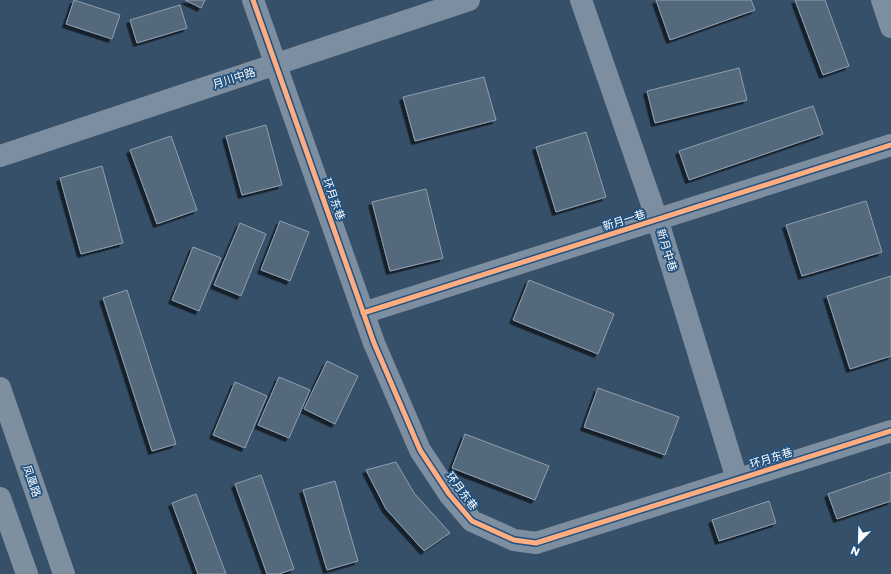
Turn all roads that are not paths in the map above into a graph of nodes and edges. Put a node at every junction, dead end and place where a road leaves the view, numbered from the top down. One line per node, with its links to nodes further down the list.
1 (253, 0): 6 (street, 环月东巷)
2 (469, 0): 6 (street, 月川中路)
3 (581, 0): 9 (street, 新月中巷)
4 (882, 0): 5 (street)
5 (891, 27)
6 (275, 64): 8 (street, 月川中路); 10 (street, 环月东巷)
7 (891, 145): 9 (street, 新月一巷)
8 (0, 156)
9 (657, 220): 10 (street, 新月一巷); 13 (street, 新月中巷)
10 (363, 313): 13 (street, 环月东巷)
11 (0, 388): 16 (highway, 凤凰路)
12 (891, 431): 13 (street, 环月东巷)
13 (737, 479)
14 (0, 498): 15 (highway)
15 (27, 574)
16 (64, 574)

